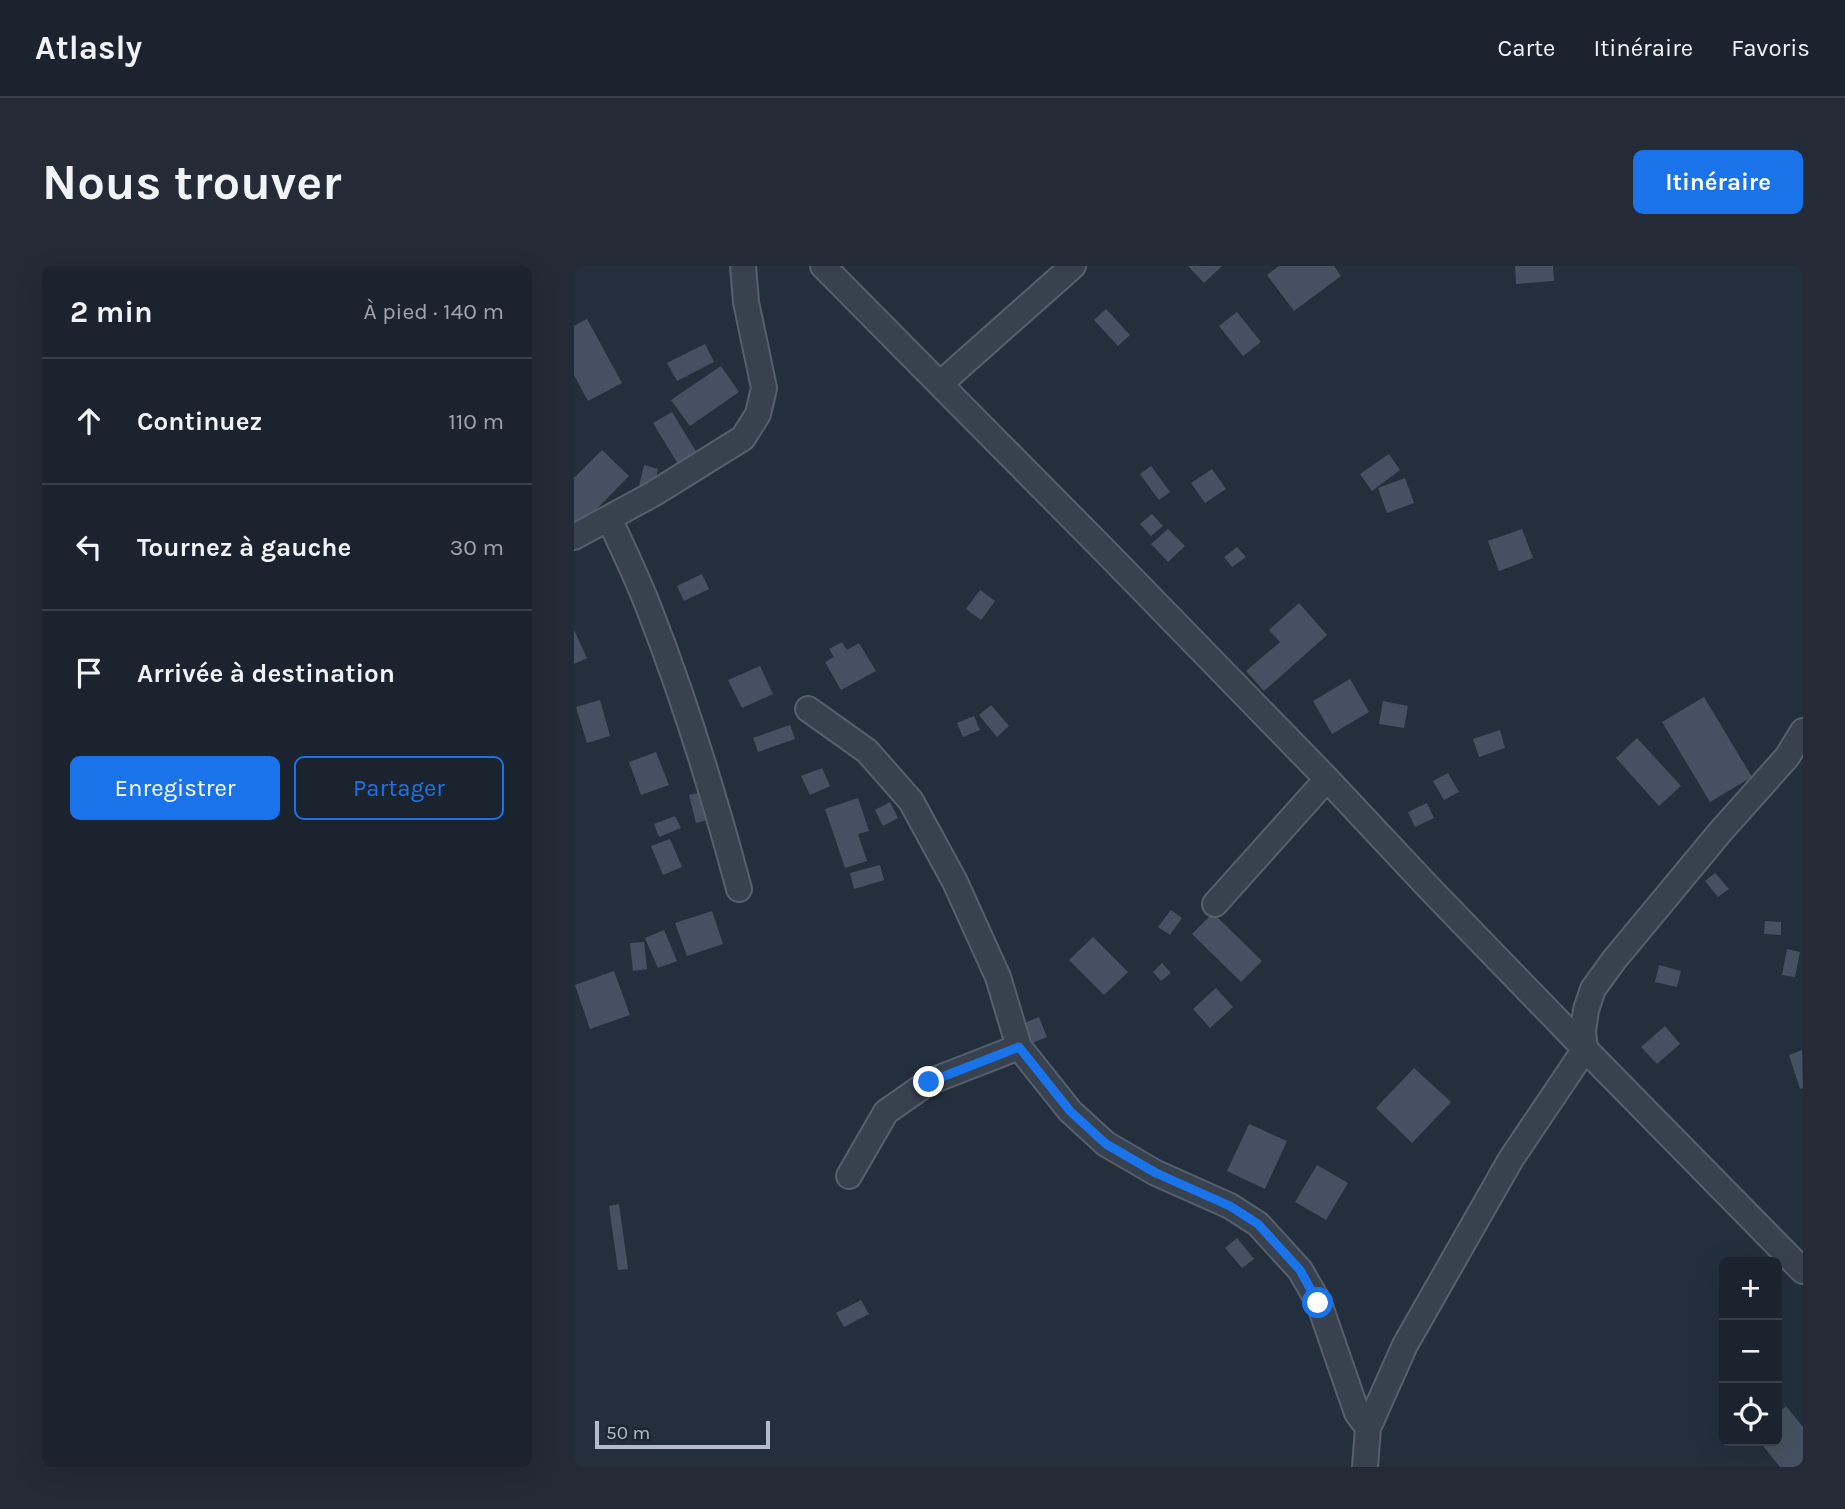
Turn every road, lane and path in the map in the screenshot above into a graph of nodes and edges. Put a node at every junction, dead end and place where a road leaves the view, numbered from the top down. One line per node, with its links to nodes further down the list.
1 (743, 266): 5 (street)
2 (823, 266): 4 (street)
3 (1073, 266): 4 (street)
4 (940, 384): 9 (street)
5 (609, 518): 6 (street); 10 (street)
6 (574, 537)
7 (808, 709): 12 (street)
8 (1803, 732): 13 (street)
9 (1327, 779): 11 (street); 13 (street)
10 (739, 889)
11 (1215, 904)
12 (1019, 1047): 14 (street); 16 (street)
13 (1585, 1049): 15 (street); 16 (street)
14 (849, 1175)
15 (1803, 1271)
16 (1368, 1428): 17 (street)
17 (1365, 1467)

